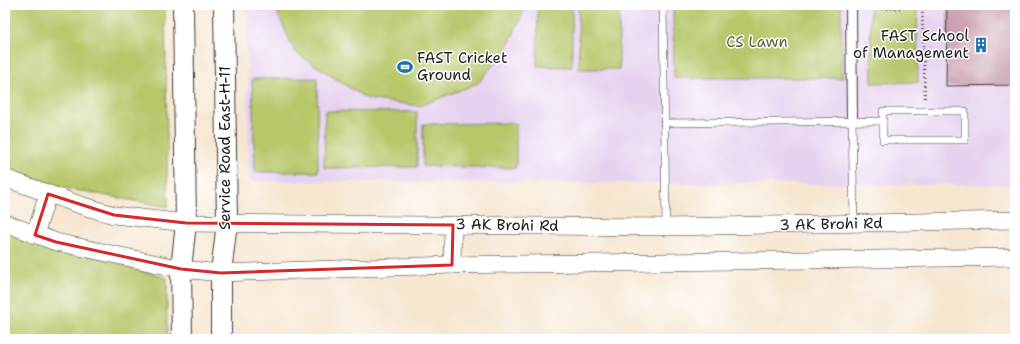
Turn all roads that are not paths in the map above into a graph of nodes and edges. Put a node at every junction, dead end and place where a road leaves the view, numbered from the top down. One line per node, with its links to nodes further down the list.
1 (183, 5): 13 (main road)
2 (224, 5): 11 (main road, Service Road East-H-11)
3 (663, 5): 7 (lane)
4 (851, 5): 5 (street)
5 (852, 120): 6 (lane); 7 (lane); 14 (lane)
6 (883, 121): 6 (lane)
7 (664, 123): 16 (lane)
8 (5, 178): 9 (street, 3 AK Brohi Rd)
9 (48, 194): 13 (street, 3 AK Brohi Rd); 17 (street)
10 (1015, 220): 14 (street, 3 AK Brohi Rd)
11 (227, 222): 13 (street, 3 AK Brohi Rd); 15 (street, 3 AK Brohi Rd); 21 (main road, Service Road East-H-11)
12 (5, 223): 17 (street)
13 (186, 223): 20 (main road)
14 (854, 223): 16 (street, 3 AK Brohi Rd)
15 (453, 225): 16 (street, 3 AK Brohi Rd); 19 (street)
16 (666, 227)
17 (35, 235): 20 (street)
18 (1015, 257): 19 (street)
19 (452, 265): 21 (street)
20 (180, 270): 21 (street); 22 (main road)
21 (221, 273): 23 (main road, Service Road East-H-11)
22 (182, 339)
23 (222, 339)

